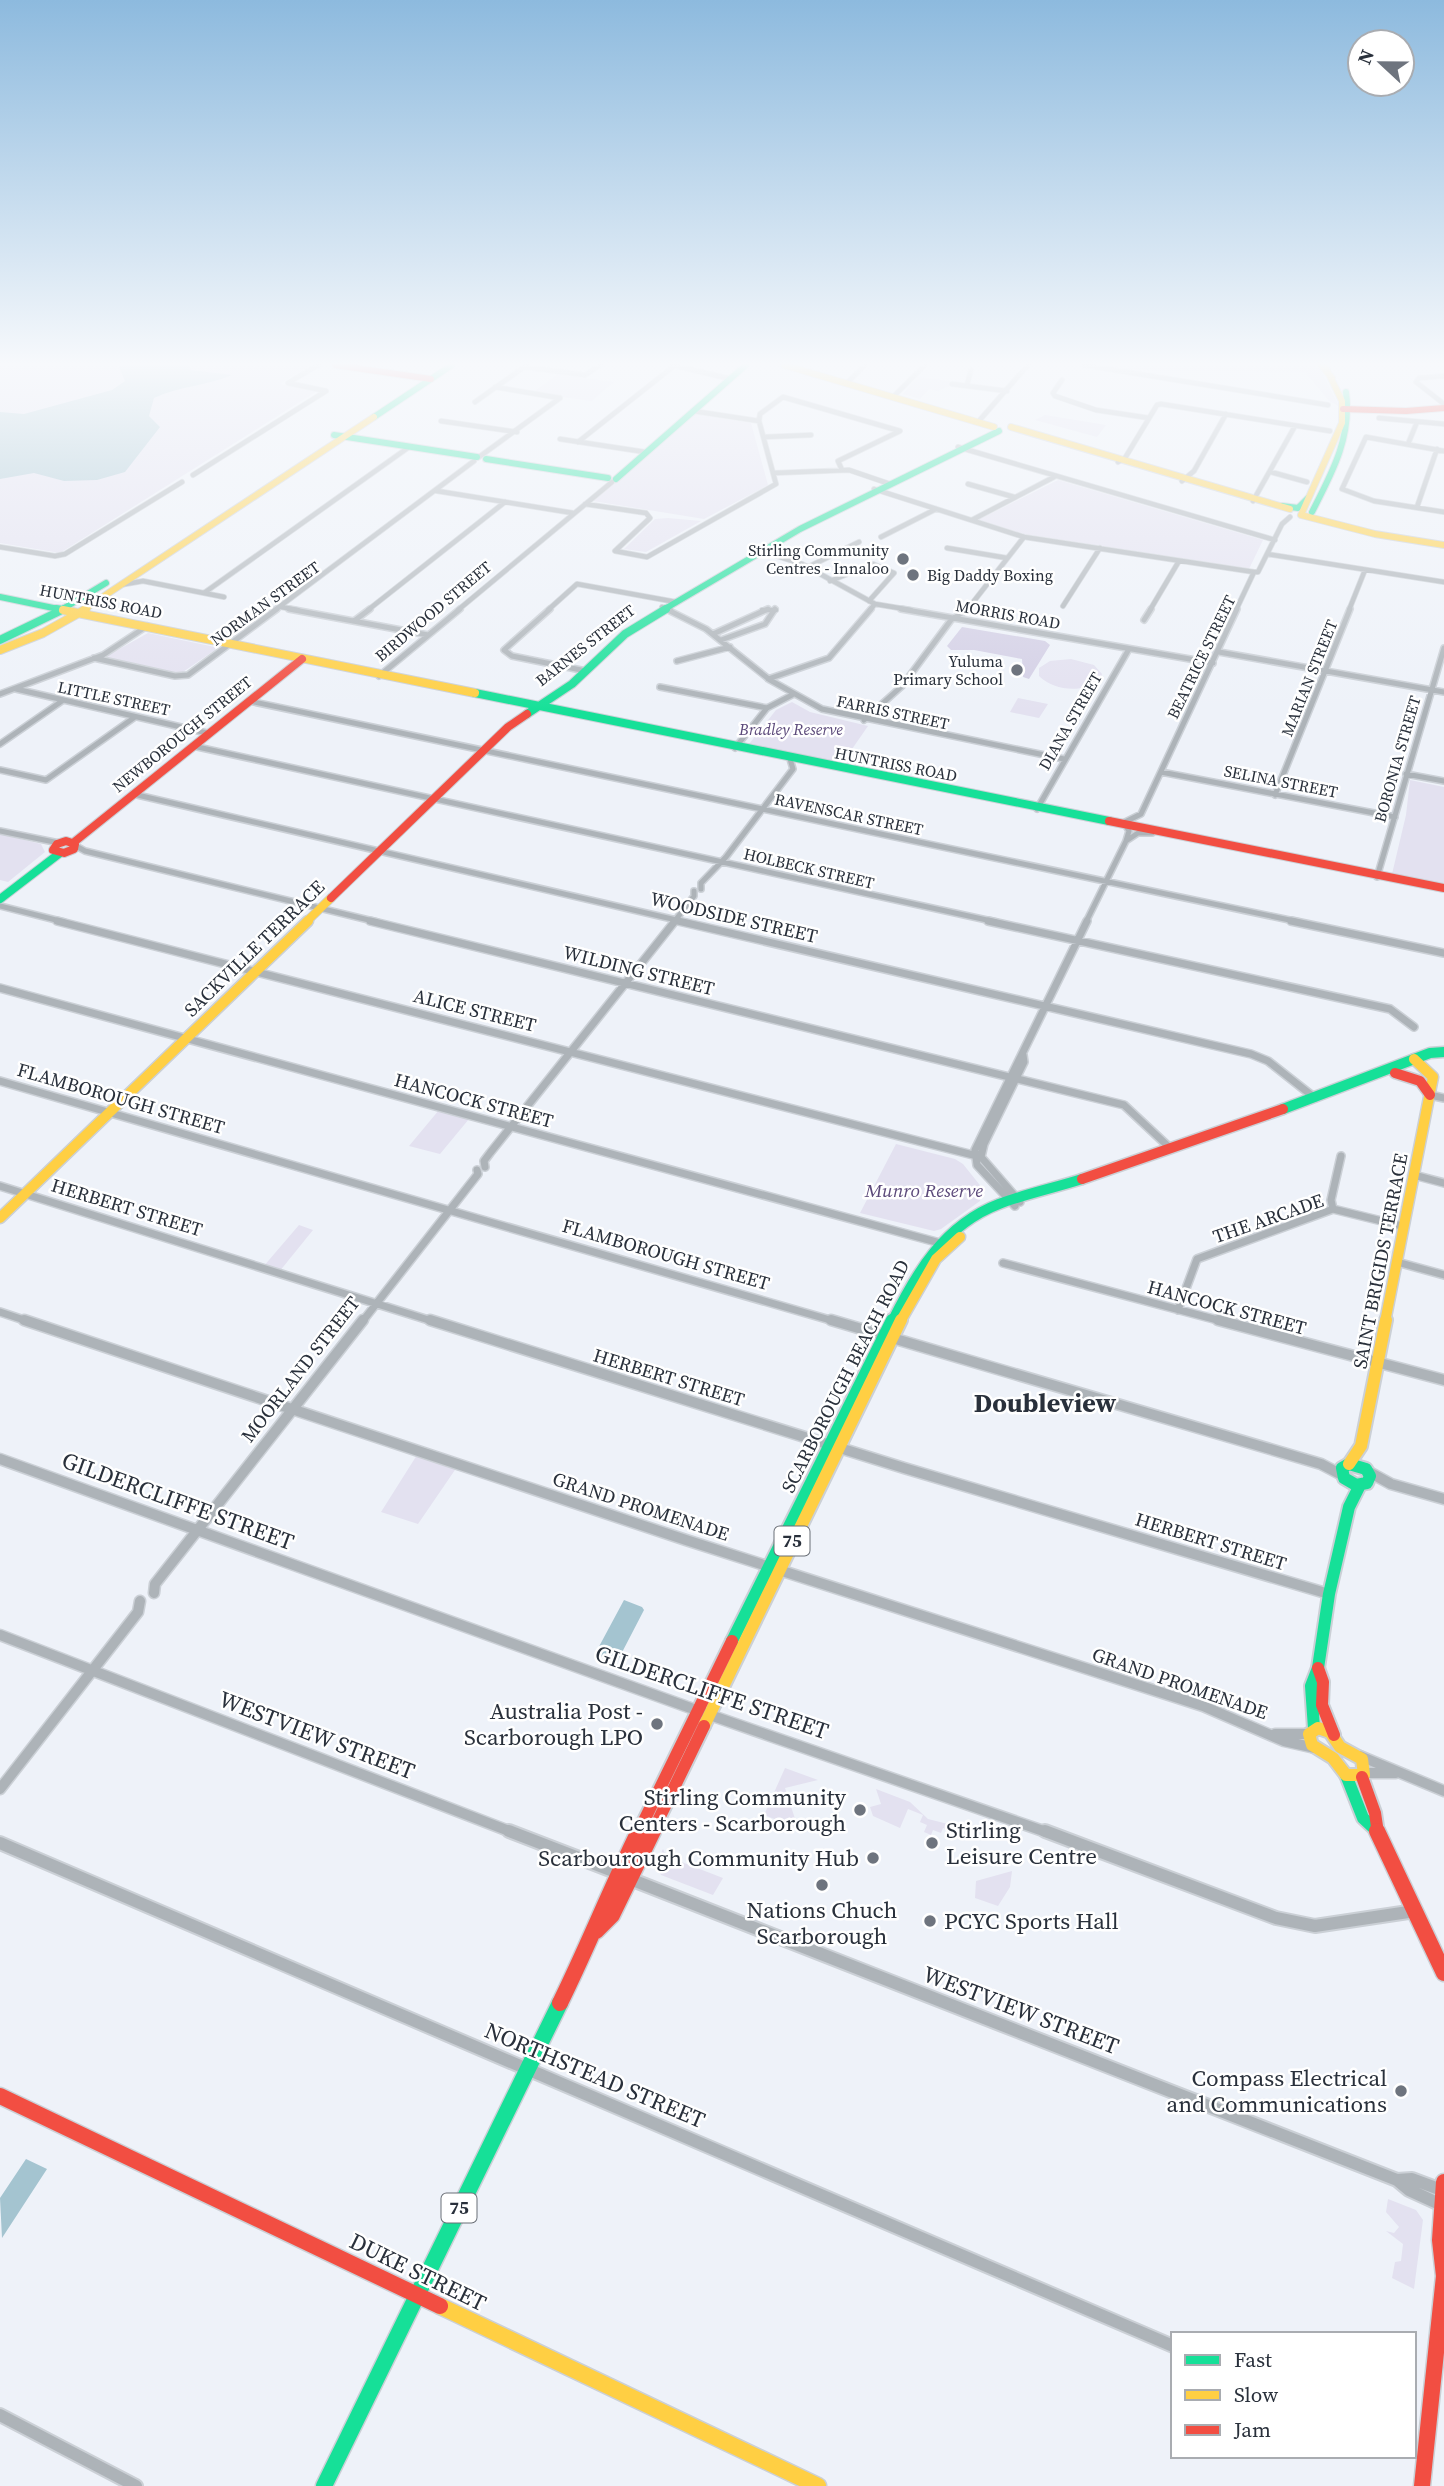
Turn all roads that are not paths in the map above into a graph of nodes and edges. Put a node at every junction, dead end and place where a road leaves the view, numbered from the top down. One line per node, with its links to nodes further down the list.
1 (267, 481): 43 (main road)
2 (273, 481): 44 (main road)
3 (361, 481): 55 (street)
4 (450, 481): 22 (street, NORMAN STREET)
5 (609, 481): 27 (street, BIRDWOOD STREET)
6 (775, 481): 27 (street)
7 (875, 481): 20 (street)
8 (890, 481): 20 (main road, BARNES STREET)
9 (1046, 481): 24 (street)
10 (1068, 481): 37 (street)
11 (1195, 481): 25 (main road)
12 (1264, 481): 25 (street)
13 (1303, 481): 19 (street)
14 (1316, 481): 23 (main road)
15 (1321, 481): 33 (main road)
16 (1346, 481): 29 (street)
17 (1426, 481): 29 (street)
18 (182, 482): 40 (street)
19 (1307, 482)
20 (884, 484): 30 (street); 45 (main road, BARNES STREET)
21 (968, 484): 24 (street)
22 (437, 491): 26 (street); 61 (street, NORMAN STREET)
23 (1310, 495): 28 (main road); 33 (main road)
24 (1014, 497): 34 (street)
25 (1251, 497): 28 (main road); 33 (main road)
26 (505, 502): 32 (street); 66 (street)
27 (585, 503): 32 (street, BIRDWOOD STREET)
28 (1282, 506): 33 (main road)
29 (1417, 508): 31 (street)
30 (936, 509): 34 (street); 35 (street)
31 (1444, 512)
32 (573, 513): 69 (street, BIRDWOOD STREET)
33 (1303, 515): 37 (street, BEATRICE STREET); 39 (main road)
34 (972, 520): 36 (street)
35 (880, 537)
36 (1024, 537): 42 (street); 47 (street)
37 (1275, 540): 46 (street, BEATRICE STREET)
38 (859, 542): 49 (street)
39 (1444, 543)
40 (0, 547)
41 (947, 548): 47 (street)
42 (1100, 548): 48 (street); 60 (street)
43 (159, 549): 44 (main road); 62 (main road)
44 (172, 551): 52 (main road)
45 (758, 552): 49 (street, MORRIS ROAD); 59 (main road, BARNES STREET)
46 (1267, 554): 50 (street); 51 (street, BEATRICE STREET)
47 (1007, 558): 64 (street)
48 (1179, 561): 51 (street); 65 (street)
49 (806, 568): 53 (street, MORRIS ROAD)
50 (1365, 570): 54 (street); 83 (street, MARIAN STREET)
51 (1254, 572): 77 (street, BEATRICE STREET)
52 (140, 577): 55 (street); 63 (main road)
53 (830, 581): 58 (street, MORRIS ROAD); 58 (street)
54 (1444, 582)
55 (204, 593): 56 (street)
56 (224, 597)
57 (0, 598): 62 (main road, HUNTRISS ROAD)
58 (872, 602): 64 (street, MORRIS ROAD); 85 (street)
59 (669, 605): 68 (street, FARRIS STREET); 82 (main road, BARNES STREET); 82 (street, FARRIS STREET)
60 (1063, 606)
61 (281, 607): 66 (street); 72 (street, NORMAN STREET)
62 (61, 611): 63 (main road, HUNTRISS ROAD); 70 (main road)
63 (77, 614): 67 (main road, HUNTRISS ROAD); 76 (main road)
64 (958, 617): 75 (street, MORRIS ROAD); 99 (street)
65 (1144, 620)
66 (354, 621): 69 (street)
67 (146, 628): 72 (main road, HUNTRISS ROAD); 78 (street)
68 (713, 634): 71 (street, FARRIS STREET); 71 (street)
69 (428, 635): 84 (street, BIRDWOOD STREET)
70 (0, 640)
71 (721, 640): 73 (street, FARRIS STREET)
72 (229, 645): 78 (street, NORMAN STREET); 79 (main road, HUNTRISS ROAD)
73 (730, 647): 80 (street); 85 (street, FARRIS STREET)
74 (1444, 648): 88 (street, BORONIA STREET)
75 (1129, 649): 81 (street, MORRIS ROAD); 105 (street, DIANA STREET)
76 (0, 650)
77 (1219, 652): 81 (street, BEATRICE STREET); 83 (street)
78 (94, 658): 87 (street)
79 (302, 659): 84 (main road, HUNTRISS ROAD); 94 (main road, NEWBOROUGH STREET)
80 (677, 661)
81 (1213, 663): 108 (street, BEATRICE STREET)
82 (584, 670): 91 (main road, BARNES STREET); 95 (main road, BARNES STREET)
83 (1326, 671): 88 (street); 112 (street, MARIAN STREET)
84 (381, 675): 95 (main road, HUNTRISS ROAD)
85 (768, 679): 92 (street, FARRIS STREET)
86 (660, 687): 97 (street)
87 (16, 689): 89 (street); 93 (street, LITTLE STREET)
88 (1432, 690): 90 (street); 109 (street, BORONIA STREET)
89 (0, 692)
90 (1444, 692)
91 (560, 693): 95 (main road, BARNES STREET); 96 (main road)
92 (792, 695): 97 (street); 99 (street, FARRIS STREET)
93 (62, 701): 98 (street, LITTLE STREET); 101 (street)
94 (249, 701): 100 (main road, NEWBOROUGH STREET); 104 (street, RAVENSCAR STREET)
95 (534, 706): 96 (main road, HUNTRISS ROAD); 103 (main road, HUNTRISS ROAD); 104 (main road, SACKVILLE TERRACE)
96 (556, 708): 103 (main road, HUNTRISS ROAD)
97 (767, 709): 103 (street)
98 (135, 717): 100 (street, LITTLE STREET); 107 (street)
99 (864, 720): 105 (street, FARRIS STREET)
100 (207, 733): 102 (main road, NEWBOROUGH STREET)
101 (0, 744)
102 (193, 746): 111 (main road, NEWBOROUGH STREET); 113 (street, HOLBECK STREET)
103 (736, 747): 106 (main road, HUNTRISS ROAD); 114 (main road, HUNTRISS ROAD)
104 (482, 749): 113 (main road, SACKVILLE TERRACE); 115 (street, RAVENSCAR STREET)
105 (1064, 759): 114 (street, DIANA STREET)
106 (792, 764): 114 (main road, HUNTRISS ROAD); 115 (street, MOORLAND STREET)
107 (0, 770)
108 (1161, 772): 112 (street, SELINA STREET); 116 (street, BEATRICE STREET)
109 (1406, 774): 110 (street); 117 (street, BORONIA STREET)
110 (1444, 781)
111 (133, 794): 123 (main road, NEWBOROUGH STREET); 124 (street, WOODSIDE STREET)
112 (1275, 795): 117 (street, SELINA STREET)
113 (431, 799): 124 (main road, SACKVILLE TERRACE); 125 (street, HOLBECK STREET)
114 (1037, 807): 118 (main road, HUNTRISS ROAD)
115 (762, 809): 125 (street, MOORLAND STREET); 127 (street, RAVENSCAR STREET)
116 (1140, 814): 118 (street); 119 (street)
117 (1395, 817): 126 (street, BORONIA STREET)
118 (1125, 824): 119 (main road, HUNTRISS ROAD); 121 (main road, HUNTRISS ROAD); 122 (street)
119 (1145, 826): 126 (main road, HUNTRISS ROAD)
120 (0, 831): 123 (street, WILDING STREET)
121 (1163, 834): 122 (street); 126 (main road, HUNTRISS ROAD)
122 (1126, 841): 127 (street)
123 (64, 847): 129 (main road, NEWBOROUGH STREET); 131 (street, WILDING STREET)
124 (376, 851): 131 (main road, SACKVILLE TERRACE); 132 (street, WOODSIDE STREET)
125 (719, 862): 132 (street, MOORLAND STREET); 133 (street, HOLBECK STREET)
126 (1378, 876): 128 (main road, HUNTRISS ROAD)
127 (1106, 884): 133 (street); 134 (street, RAVENSCAR STREET)
128 (1444, 889)
129 (0, 899)
130 (0, 906): 135 (street, ALICE STREET)
131 (316, 908): 135 (main road, SACKVILLE TERRACE); 136 (street, WILDING STREET)
132 (676, 920): 136 (street, MOORLAND STREET); 138 (street, WOODSIDE STREET)
133 (1078, 943): 138 (street); 139 (street, HOLBECK STREET)
134 (1444, 953)
135 (253, 970): 140 (main road, SACKVILLE TERRACE); 141 (street, ALICE STREET)
136 (623, 983): 141 (street, MOORLAND STREET); 145 (street, WILDING STREET)
137 (0, 988): 140 (street, HANCOCK STREET)
138 (1046, 1006): 145 (street); 149 (street, WOODSIDE STREET)
139 (1414, 1027)
140 (183, 1037): 151 (main road, SACKVILLE TERRACE); 152 (street, HANCOCK STREET)
141 (573, 1051): 152 (street, MOORLAND STREET); 154 (street, ALICE STREET)
142 (1443, 1052): 143 (main road, SCARBOROUGH BEACH ROAD / 75)
143 (1414, 1063): 144 (main road, SCARBOROUGH BEACH ROAD / 75); 147 (main road, SCARBOROUGH BEACH ROAD / 75); 148 (main road, SAINT BRIGIDS TERRACE)
144 (1395, 1073): 147 (main road, SCARBOROUGH BEACH ROAD / 75); 148 (main road)
145 (1012, 1078): 153 (street, WILDING STREET); 154 (street)
146 (0, 1081): 151 (street, FLAMBOROUGH STREET)
147 (1327, 1094): 149 (main road, SCARBOROUGH BEACH ROAD / 75)
148 (1430, 1095): 150 (street); 156 (main road, SAINT BRIGIDS TERRACE)
149 (1315, 1098): 153 (main road, SCARBOROUGH BEACH ROAD / 75)
150 (1444, 1098)
151 (107, 1112): 159 (main road, SACKVILLE TERRACE); 163 (street, FLAMBOROUGH STREET)
152 (512, 1127): 163 (street, MOORLAND STREET); 166 (street, HANCOCK STREET)
153 (1170, 1149): 160 (main road, SCARBOROUGH BEACH ROAD / 75)
154 (978, 1154): 160 (street)
155 (1341, 1156): 162 (street)
156 (1414, 1175): 157 (street); 165 (main road, SAINT BRIGIDS TERRACE)
157 (1444, 1183)
158 (0, 1186): 159 (street, HERBERT STREET)
159 (22, 1193): 161 (main road, SACKVILLE TERRACE); 164 (main road, SACKVILLE TERRACE); 170 (street, HERBERT STREET)
160 (1015, 1202): 166 (main road, SCARBOROUGH BEACH ROAD / 75); 173 (main road, SCARBOROUGH BEACH ROAD / 75)
161 (0, 1209)
162 (1333, 1209): 165 (street, THE ARCADE); 171 (street, THE ARCADE)
163 (450, 1211): 170 (street, MOORLAND STREET); 173 (street, FLAMBOROUGH STREET)
164 (0, 1218)
165 (1402, 1226): 167 (main road, SAINT BRIGIDS TERRACE)
166 (940, 1243): 173 (main road, SCARBOROUGH BEACH ROAD / 75)
167 (1397, 1262): 169 (street); 174 (main road, SAINT BRIGIDS TERRACE)
168 (1003, 1263): 171 (street, HANCOCK STREET)
169 (1444, 1275)
170 (374, 1303): 176 (street, MOORLAND STREET); 177 (street, HERBERT STREET)
171 (1178, 1310): 174 (street, HANCOCK STREET)
172 (0, 1312): 176 (street, GRAND PROMENADE)
173 (888, 1336): 177 (main road, SCARBOROUGH BEACH ROAD / 75); 180 (street, FLAMBOROUGH STREET)
174 (1379, 1362): 175 (street, HANCOCK STREET); 178 (main road, SAINT BRIGIDS TERRACE)
175 (1444, 1380)
176 (296, 1410): 184 (street, MOORLAND STREET); 185 (street, GRAND PROMENADE)
177 (833, 1446): 185 (main road, SCARBOROUGH BEACH ROAD / 75); 187 (street, HERBERT STREET)
178 (1361, 1446): 180 (main road, SAINT BRIGIDS TERRACE); 181 (main road, SAINT BRIGIDS TERRACE)
179 (0, 1460): 184 (street, GILDERCLIFFE STREET)
180 (1345, 1471): 181 (main road); 181 (main road); 183 (main road)
181 (1365, 1477): 182 (street); 183 (main road)
182 (1444, 1499)
183 (1349, 1507): 187 (main road)
184 (197, 1530): 186 (street, MOORLAND STREET); 192 (street, GILDERCLIFFE STREET)
185 (774, 1567): 192 (main road, SCARBOROUGH BEACH ROAD / 75); 193 (main road, SCARBOROUGH BEACH ROAD / 75); 195 (street, GRAND PROMENADE)
186 (154, 1593)
187 (1329, 1594): 190 (main road)
188 (140, 1601): 191 (street)
189 (0, 1635): 191 (street, WESTVIEW STREET)
190 (1318, 1668): 194 (main road); 196 (main road)
191 (92, 1671): 202 (street); 206 (street, WESTVIEW STREET)
192 (698, 1710): 193 (street, GILDERCLIFFE STREET); 206 (main road, SCARBOROUGH BEACH ROAD / 75)
193 (709, 1715): 206 (main road, SCARBOROUGH BEACH ROAD / 75); 207 (street, GILDERCLIFFE STREET)
194 (1312, 1731): 195 (street, GRAND PROMENADE); 196 (main road); 197 (main road)
195 (1272, 1734): 197 (street, GRAND PROMENADE)
196 (1335, 1737): 198 (main road)
197 (1315, 1748): 200 (main road)
198 (1358, 1755): 199 (street); 201 (main road)
199 (1396, 1773): 201 (street); 203 (street)
200 (1346, 1775): 201 (main road); 204 (main road)
201 (1364, 1775): 204 (main road)
202 (0, 1789)
203 (1444, 1791)
204 (1377, 1831): 207 (main road)
205 (0, 1843): 209 (street, NORTHSTEAD STREET)
206 (624, 1876): 209 (main road, SCARBOROUGH BEACH ROAD / 75); 211 (street, WESTVIEW STREET)
207 (1415, 1911): 208 (main road)
208 (1444, 1973)
209 (527, 2068): 215 (main road, SCARBOROUGH BEACH ROAD / 75); 216 (street, NORTHSTEAD STREET)
210 (0, 2096): 215 (main road, DUKE STREET)
211 (1397, 2180): 212 (street, WESTVIEW STREET); 213 (street, WESTVIEW STREET)
212 (1444, 2188): 213 (main road)
213 (1444, 2206): 214 (main road)
214 (1444, 2276): 218 (main road)
215 (416, 2296): 220 (main road, SCARBOROUGH BEACH ROAD / 75); 221 (main road, DUKE STREET)
216 (1171, 2345)
217 (0, 2415): 219 (street)
218 (1420, 2454): 222 (main road)
219 (136, 2486)
220 (324, 2486)
221 (818, 2486)
222 (1422, 2486)

